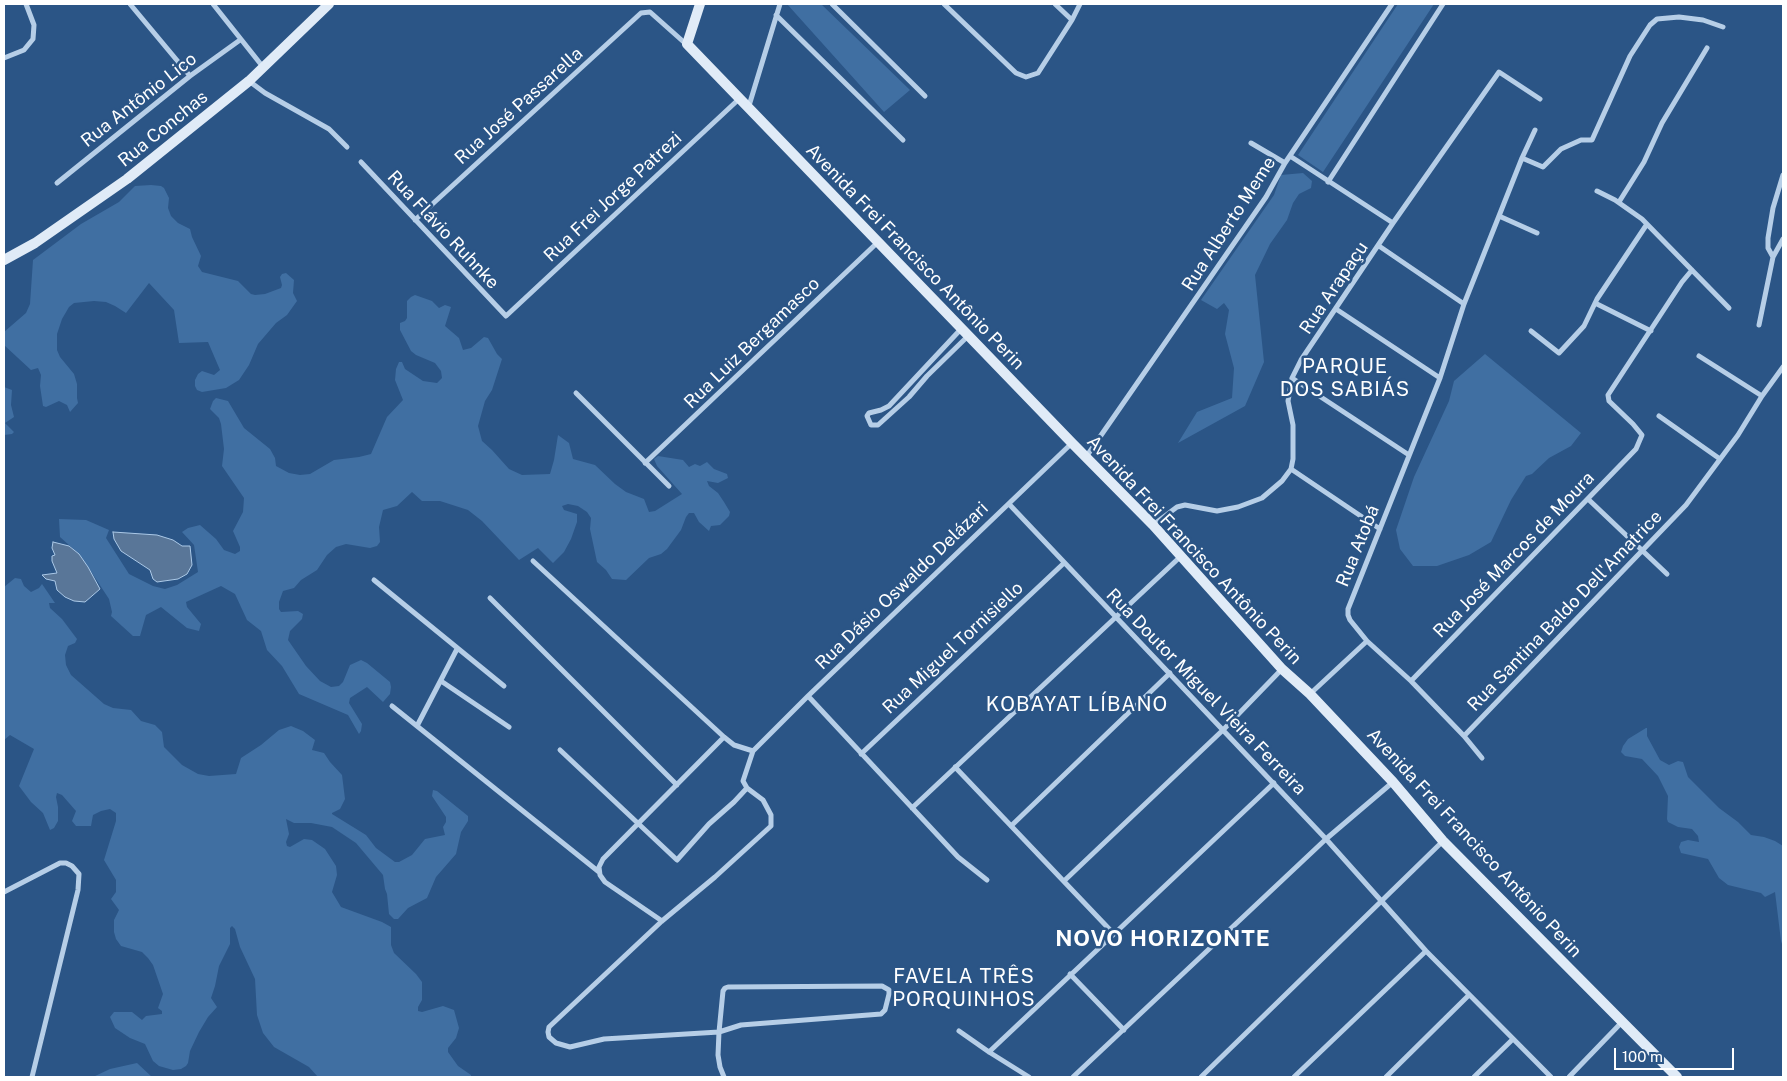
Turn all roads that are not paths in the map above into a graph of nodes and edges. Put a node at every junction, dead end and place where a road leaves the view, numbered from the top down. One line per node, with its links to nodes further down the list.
1 (26, 4): 22 (street)
2 (130, 4): 24 (street)
3 (212, 4): 19 (street)
4 (329, 4): 23 (street, Rua Conchas)
5 (700, 4): 20 (street)
6 (780, 4): 16 (street)
7 (832, 4): 14 (street)
8 (843, 4): 14 (street)
9 (944, 4): 17 (street)
10 (1055, 4): 17 (street)
11 (1080, 4): 17 (street)
12 (1392, 4): 34 (street, Rua Alberto Meme)
13 (1443, 4): 39 (street)
14 (837, 9): 26 (street)
15 (641, 13): 20 (street, Avenida Frei Francisco Antônio Perin); 44 (street, Rua José Passarella)
16 (776, 15): 29 (street); 31 (street)
17 (1072, 20)
18 (1724, 27): 35 (street)
19 (240, 40): 23 (street); 24 (street, Rua Antônio Lico)
20 (687, 44): 27 (street, Avenida Frei Francisco Antônio Perin)
21 (1707, 48): 42 (street)
22 (4, 58)
23 (263, 67): 25 (street, Rua Conchas)
24 (190, 76): 40 (street, Rua Antônio Lico)
25 (249, 81): 33 (street); 52 (street, Rua Conchas)
26 (925, 96)
27 (739, 99): 29 (street, Avenida Frei Francisco Antônio Perin); 58 (street, Rua Frei Jorge Patrezi)
28 (1540, 99): 45 (street, Rua Arapaçu)
29 (748, 109): 48 (street, Avenida Frei Francisco Antônio Perin)
30 (1535, 130): 35 (street, Rua Atobá)
31 (903, 140)
32 (1251, 143): 37 (street)
33 (346, 147)
34 (1290, 156): 37 (street, Rua Alberto Meme); 39 (street)
35 (1522, 158): 43 (street, Rua Atobá)
36 (361, 162): 44 (street, Rua Flávio Ruhnke)
37 (1285, 163): 72 (street, Rua Alberto Meme)
38 (1783, 175): 51 (street)
39 (1328, 182): 45 (street)
40 (57, 183)
41 (1597, 191): 42 (street)
42 (1619, 202): 46 (street)
43 (1499, 216): 47 (street); 55 (street, Rua Atobá)
44 (415, 220): 58 (street, Rua Flávio Ruhnke)
45 (1393, 223): 50 (street, Rua Arapaçu)
46 (1647, 224): 53 (street); 54 (street)
47 (1537, 234)
48 (878, 242): 62 (street, Avenida Frei Francisco Antônio Perin); 74 (street, Rua Luiz Bergamasco)
49 (1783, 244): 51 (street)
50 (1379, 246): 55 (street); 57 (street, Rua Arapaçu)
51 (1773, 257): 59 (street)
52 (4, 260)
53 (1692, 270): 56 (street); 61 (street)
54 (1595, 303): 60 (street); 61 (street)
55 (1464, 304): 66 (street, Rua Atobá)
56 (1729, 308)
57 (1336, 309): 65 (street, Rua Arapaçu); 66 (street)
58 (506, 316)
59 (1759, 325)
60 (1531, 331)
61 (1651, 331): 77 (street, Rua José Marcos de Moura)
62 (965, 332): 62 (street); 70 (street, Avenida Frei Francisco Antônio Perin)
63 (1700, 356): 68 (street)
64 (1783, 367): 68 (street, Rua Santina Baldo Dell'Amatrice)
65 (1292, 378): 71 (street); 75 (street, Rua Arapaçu)
66 (1440, 378): 71 (street, Rua Atobá)
67 (576, 393): 74 (street)
68 (1762, 396): 73 (street, Rua Santina Baldo Dell'Amatrice)
69 (1660, 416): 73 (street)
70 (1072, 443): 72 (street, Avenida Frei Francisco Antônio Perin); 78 (street, Rua Dásio Oswaldo Delázari)
71 (1409, 454): 80 (street, Rua Atobá)
72 (1086, 457): 79 (street, Avenida Frei Francisco Antônio Perin)
73 (1720, 459): 81 (street, Rua Santina Baldo Dell'Amatrice)
74 (646, 463): 76 (street)
75 (1291, 469): 79 (street); 80 (street)
76 (669, 486)
77 (1588, 499): 81 (street); 94 (street, Rua José Marcos de Moura)
78 (1009, 504): 84 (street, Rua Doutor Miguel Vieira Ferreira); 97 (street, Rua Dásio Oswaldo Delázari)
79 (1153, 525): 82 (street, Avenida Frei Francisco Antônio Perin)
80 (1380, 529): 89 (street, Rua Atobá)
81 (1642, 550): 85 (street); 102 (street, Rua Santina Baldo Dell'Amatrice)
82 (1180, 557): 88 (street); 91 (street, Avenida Frei Francisco Antônio Perin)
83 (533, 561): 103 (street)
84 (1064, 562): 88 (street, Rua Doutor Miguel Vieira Ferreira); 106 (street, Rua Miguel Tornisiello)
85 (1666, 574)
86 (374, 580): 90 (street)
87 (490, 598): 111 (street)
88 (1116, 617): 92 (street, Rua Doutor Miguel Vieira Ferreira); 108 (street)
89 (1368, 641): 94 (street, Rua Atobá); 96 (street)
90 (457, 649): 93 (street); 95 (street)
91 (1282, 670): 96 (street, Avenida Frei Francisco Antônio Perin); 101 (street)
92 (1170, 673): 101 (street, Rua Doutor Miguel Vieira Ferreira); 115 (street)
93 (441, 681): 99 (street); 100 (street)
94 (1411, 681): 102 (street, Rua Atobá)
95 (504, 686)
96 (1310, 694): 109 (street, Avenida Frei Francisco Antônio Perin)
97 (808, 696): 105 (street, Rua Dásio Oswaldo Delázari); 106 (street)
98 (392, 706): 99 (street)
99 (418, 726): 118 (street)
100 (509, 728)
101 (1223, 730): 110 (street, Rua Doutor Miguel Vieira Ferreira); 120 (street)
102 (1464, 736): 107 (street, Rua Atobá)
103 (724, 737): 105 (street); 111 (street)
104 (560, 750): 114 (street)
105 (753, 751): 112 (street)
106 (861, 754): 113 (street)
107 (1482, 758)
108 (955, 767): 113 (street); 115 (street)
109 (1393, 782): 116 (street); 117 (street, Avenida Frei Francisco Antônio Perin)
110 (1274, 783): 116 (street, Rua Doutor Miguel Vieira Ferreira); 124 (street)
111 (677, 785): 114 (street)
112 (747, 788): 114 (street); 123 (street)
113 (912, 808): 119 (street)
114 (638, 824): 118 (street)
115 (1011, 826): 120 (street)
116 (1326, 839): 122 (street, Rua Doutor Miguel Vieira Ferreira); 129 (street)
117 (1443, 841): 122 (street); 128 (street, Avenida Frei Francisco Antônio Perin)
118 (600, 872): 123 (street)
119 (987, 880)
120 (1064, 881): 124 (street)
121 (4, 892): 134 (street)
122 (1381, 902): 125 (street, Rua Doutor Miguel Vieira Ferreira); 138 (street)
123 (662, 921): 131 (street)
124 (1113, 933): 126 (street)
125 (1426, 951): 127 (street, Rua Doutor Miguel Vieira Ferreira); 139 (street)
126 (1070, 974): 129 (street); 133 (street)
127 (1469, 994): 132 (street, Rua Doutor Miguel Vieira Ferreira); 140 (street)
128 (1622, 1022): 143 (street); 144 (street, Avenida Frei Francisco Antônio Perin)
129 (1124, 1030): 137 (street)
130 (960, 1031): 133 (street)
131 (719, 1032): 131 (street); 135 (street)
132 (1513, 1039): 141 (street); 142 (street, Rua Doutor Miguel Vieira Ferreira)
133 (989, 1052): 136 (street)
134 (32, 1077)
135 (724, 1077)
136 (1030, 1077)
137 (1073, 1077)
138 (1201, 1077)
139 (1294, 1077)
140 (1386, 1077)
141 (1474, 1077)
142 (1551, 1077)
143 (1569, 1077)
144 (1677, 1077)

